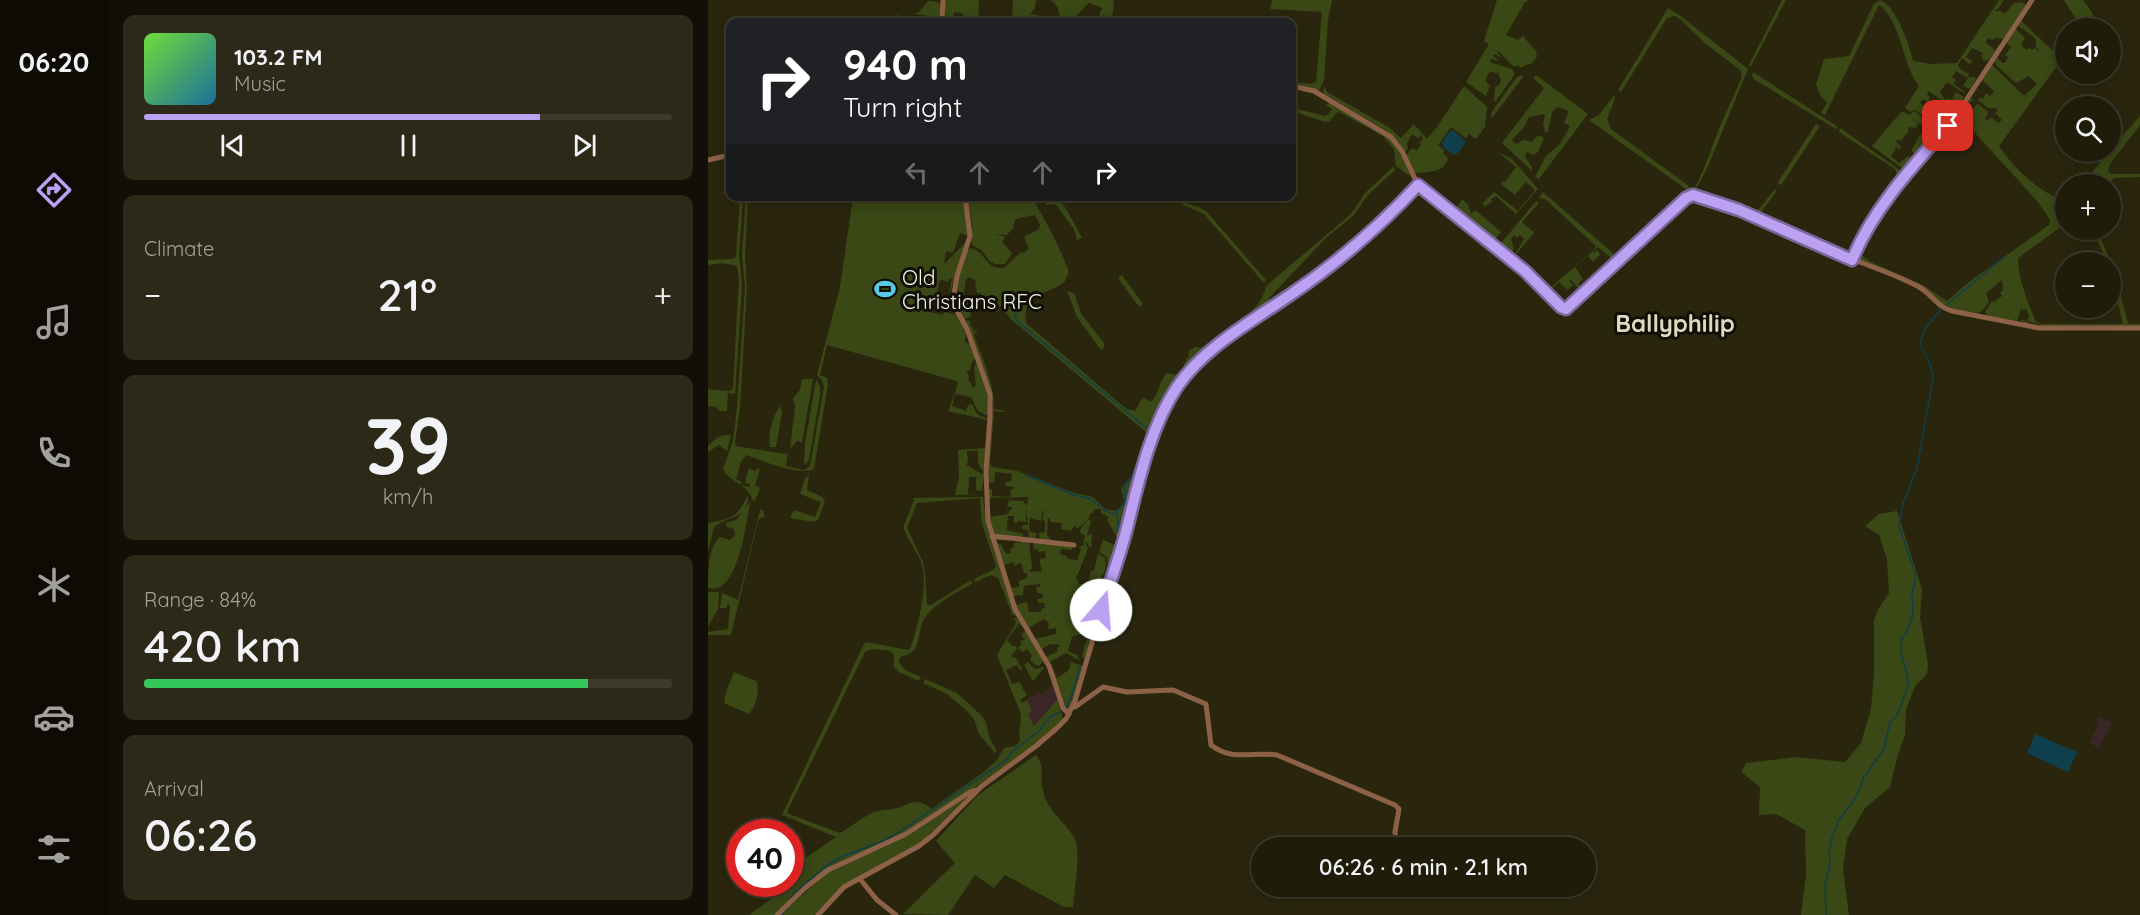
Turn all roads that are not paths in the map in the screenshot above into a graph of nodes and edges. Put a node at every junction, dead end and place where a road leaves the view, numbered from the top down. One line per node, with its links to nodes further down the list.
1 (943, 0): 3 (street)
2 (2032, 0): 9 (street)
3 (942, 18)
4 (1296, 87): 7 (street)
5 (726, 156): 6 (street)
6 (708, 160)
7 (1418, 185): 9 (street); 13 (street)
8 (966, 201): 11 (street)
9 (1852, 260): 10 (street)
10 (2140, 328)
11 (992, 536): 12 (street); 14 (street)
12 (1074, 545)
13 (1073, 706): 14 (street); 16 (street)
14 (1069, 714): 15 (street)
15 (977, 790): 17 (street); 18 (street)
16 (1396, 837)
17 (860, 879): 19 (street); 20 (street)
18 (777, 915)
19 (818, 915)
20 (896, 915)

